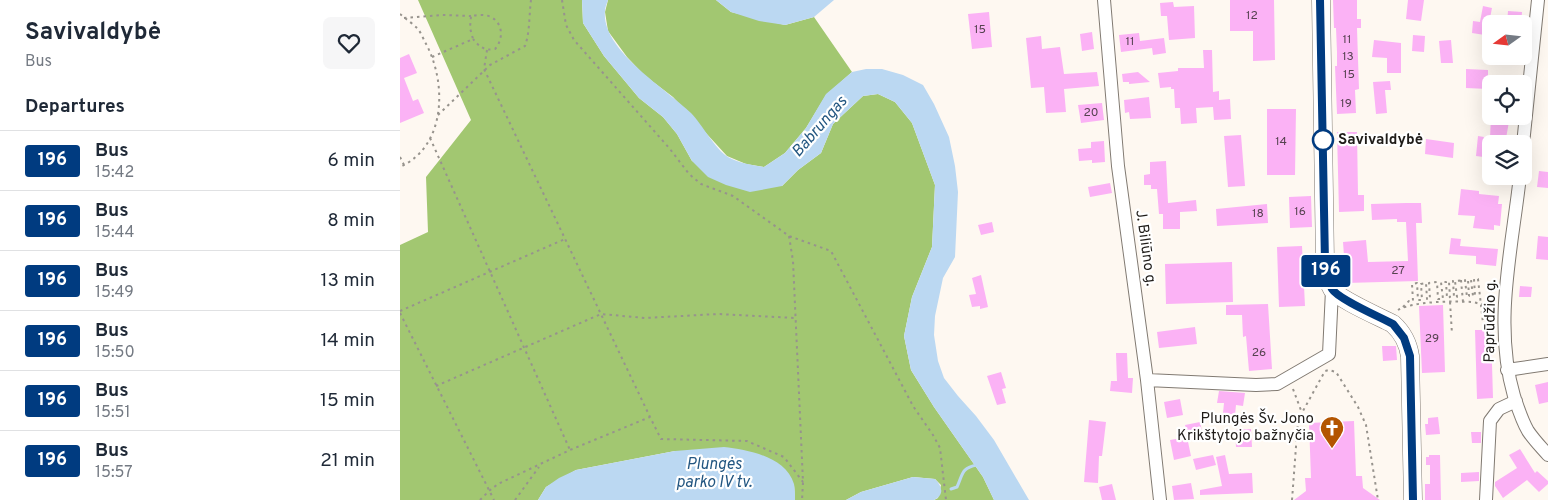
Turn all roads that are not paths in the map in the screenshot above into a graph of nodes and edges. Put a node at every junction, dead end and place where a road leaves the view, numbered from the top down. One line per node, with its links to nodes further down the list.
1 (1104, 0): 9 (street, J. Biliūno g.)
2 (1320, 0): 6 (main road)
3 (1538, 0): 4 (street)
4 (1524, 135)
5 (1519, 185): 8 (street, Paprūdžio g.)
6 (1332, 290): 9 (street); 13 (main road)
7 (1548, 364): 8 (street)
8 (1507, 370): 10 (street, Paprūdžio g.)
9 (1147, 380): 12 (street, J. Biliūno g.)
10 (1516, 401): 11 (street, Paprūdžio g.); 14 (street)
11 (1548, 455)
12 (1160, 500)
13 (1413, 500)
14 (1486, 500)

